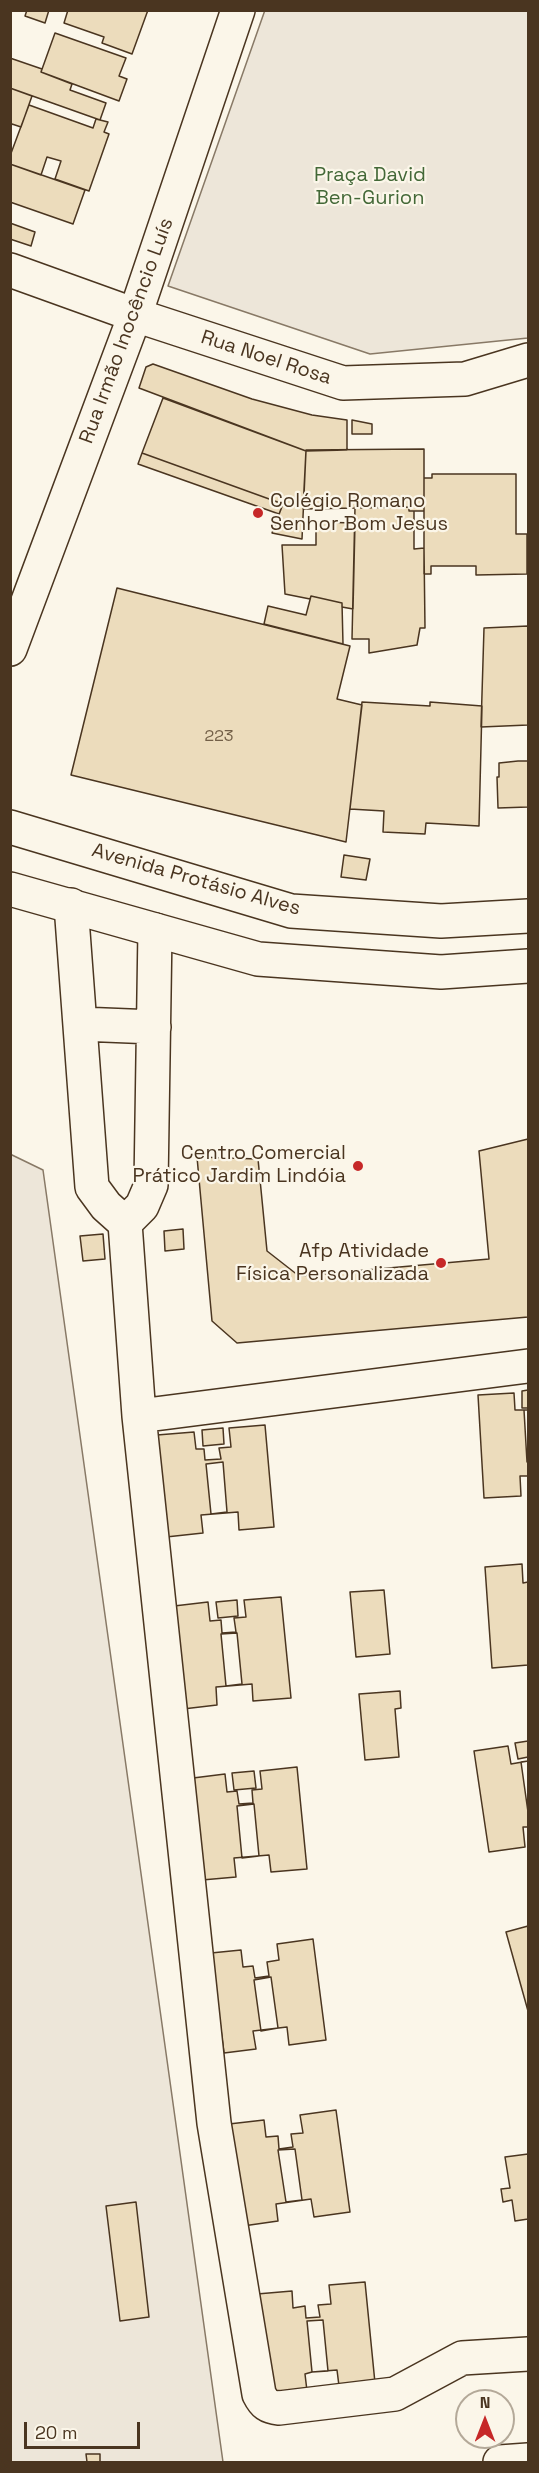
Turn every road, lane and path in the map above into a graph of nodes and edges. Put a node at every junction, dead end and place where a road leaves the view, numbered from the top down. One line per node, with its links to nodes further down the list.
1 (238, 10): 3 (street, Rua Irmão Inocêncio Luís)
2 (10, 270): 3 (street, Rua Noel Rosa)
3 (135, 315): 4 (street, Rua Noel Rosa); 5 (street, Rua Irmão Inocêncio Luís)
4 (528, 360)
5 (10, 649)
6 (10, 827): 9 (street, Avenida Protásio Alves)
7 (10, 889): 8 (street)
8 (71, 905): 10 (street); 12 (street)
9 (528, 916)
10 (155, 930): 11 (street); 13 (street)
11 (528, 966)
12 (80, 1024): 13 (street); 14 (street)
13 (154, 1027): 14 (street)
14 (125, 1223): 16 (street)
15 (528, 1366): 16 (street)
16 (139, 1416): 17 (street)
17 (528, 2354)
18 (528, 2460): 19 (street)
19 (500, 2463)

